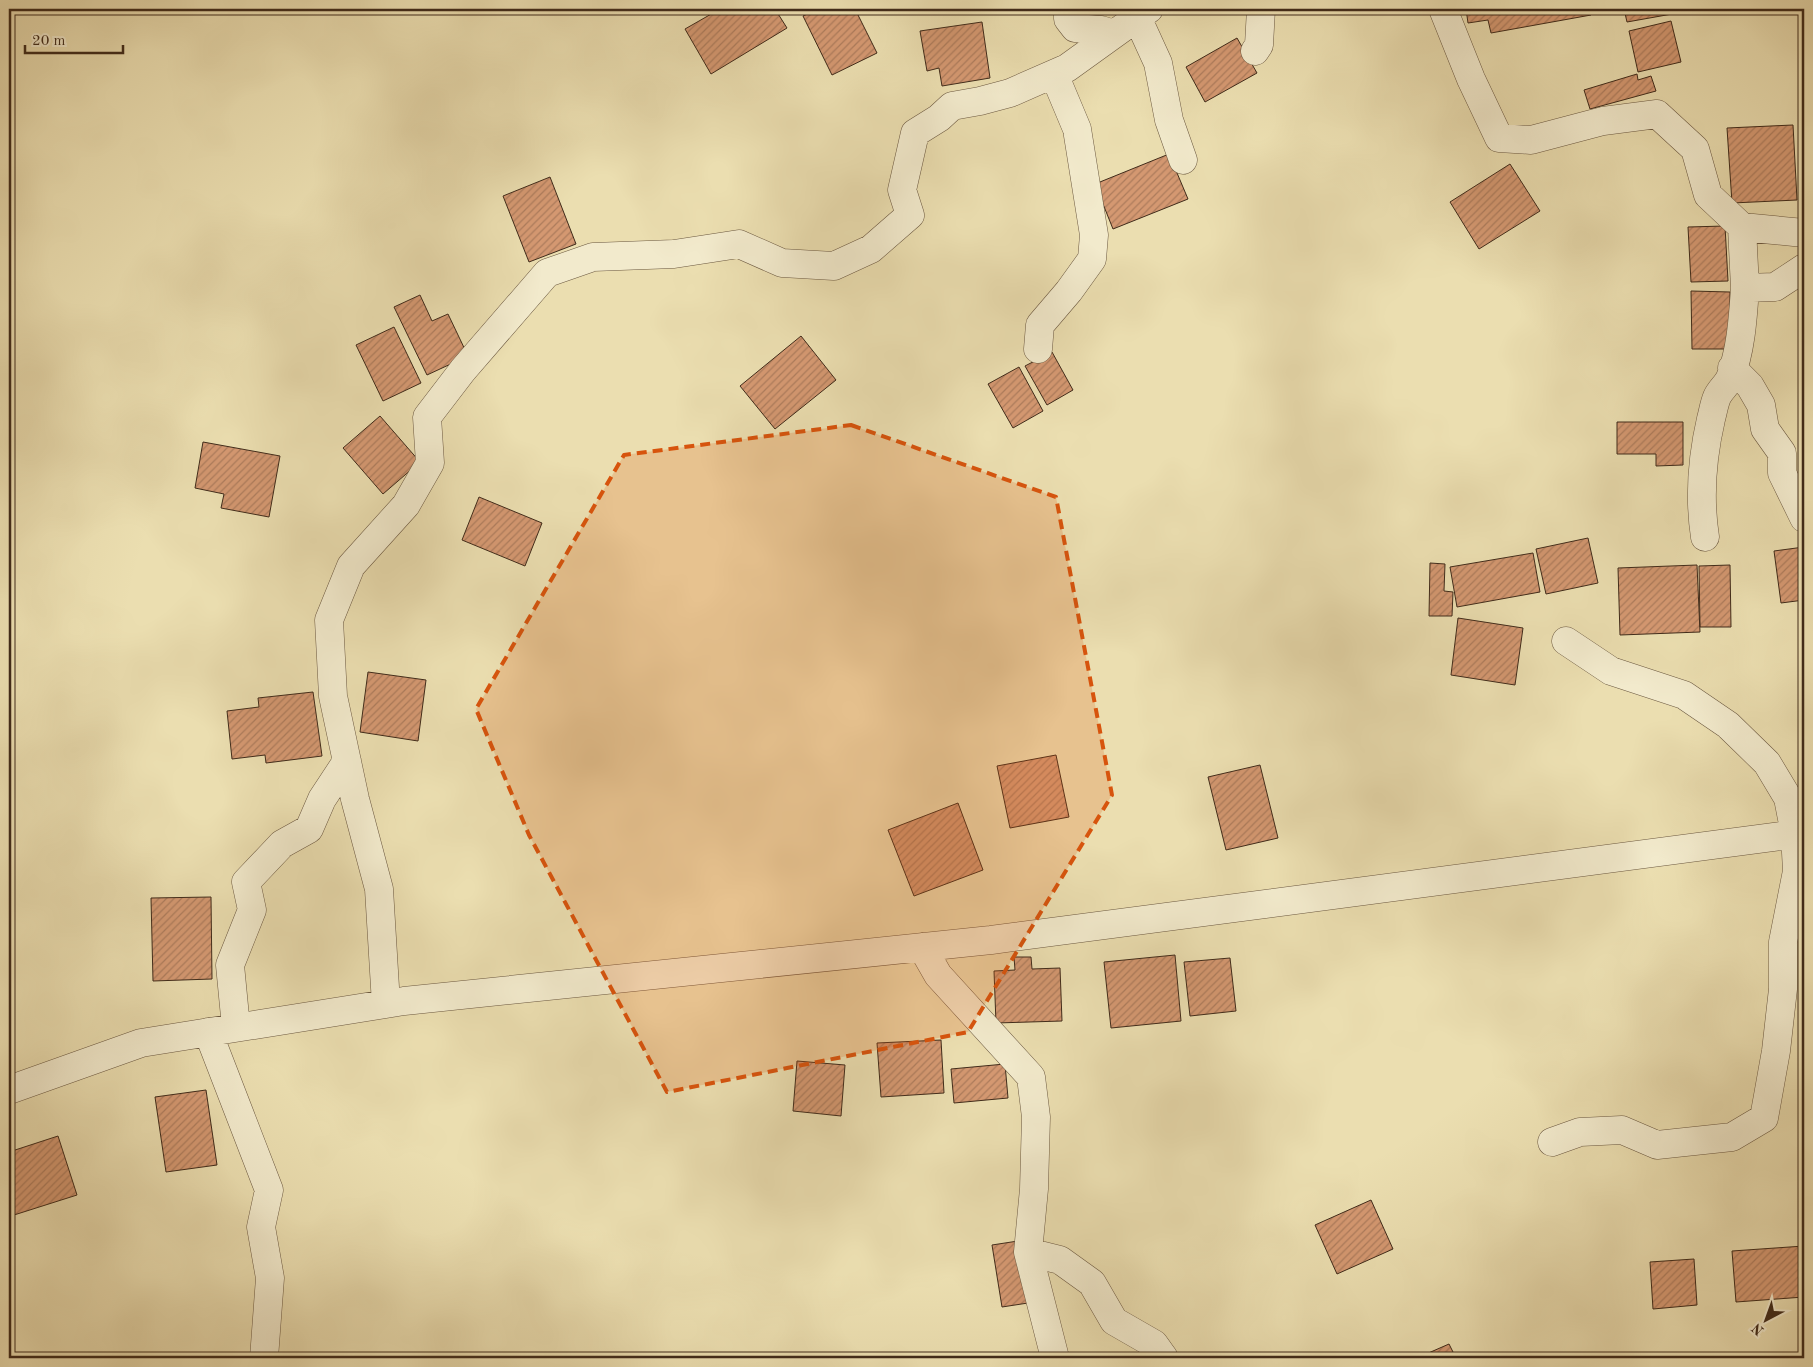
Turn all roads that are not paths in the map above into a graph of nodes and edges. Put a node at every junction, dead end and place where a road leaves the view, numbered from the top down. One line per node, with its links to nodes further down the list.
1 (1068, 9): 5 (street)
2 (1262, 9): 6 (street)
3 (1443, 9): 9 (street)
4 (1143, 13): 5 (street); 8 (street)
5 (1114, 34): 7 (street)
6 (1255, 51)
7 (1054, 74): 13 (street); 18 (street)
8 (1183, 160)
9 (1742, 227): 10 (street); 12 (street)
10 (1804, 233)
11 (1804, 268): 12 (street)
12 (1745, 288): 14 (street)
13 (1038, 349)
14 (1732, 368): 15 (street); 16 (street)
15 (1804, 518)
16 (1705, 537)
17 (1566, 641): 19 (street)
18 (347, 761): 21 (street); 22 (street)
19 (1800, 833): 20 (street); 25 (street)
20 (922, 947): 21 (street); 26 (street)
21 (386, 1004): 22 (street)
22 (236, 1027): 23 (street)
23 (208, 1032): 24 (street); 27 (street)
24 (9, 1090)
25 (1552, 1142)
26 (1028, 1252): 28 (street); 29 (street)
27 (264, 1358)
28 (1055, 1358)
29 (1164, 1358)

